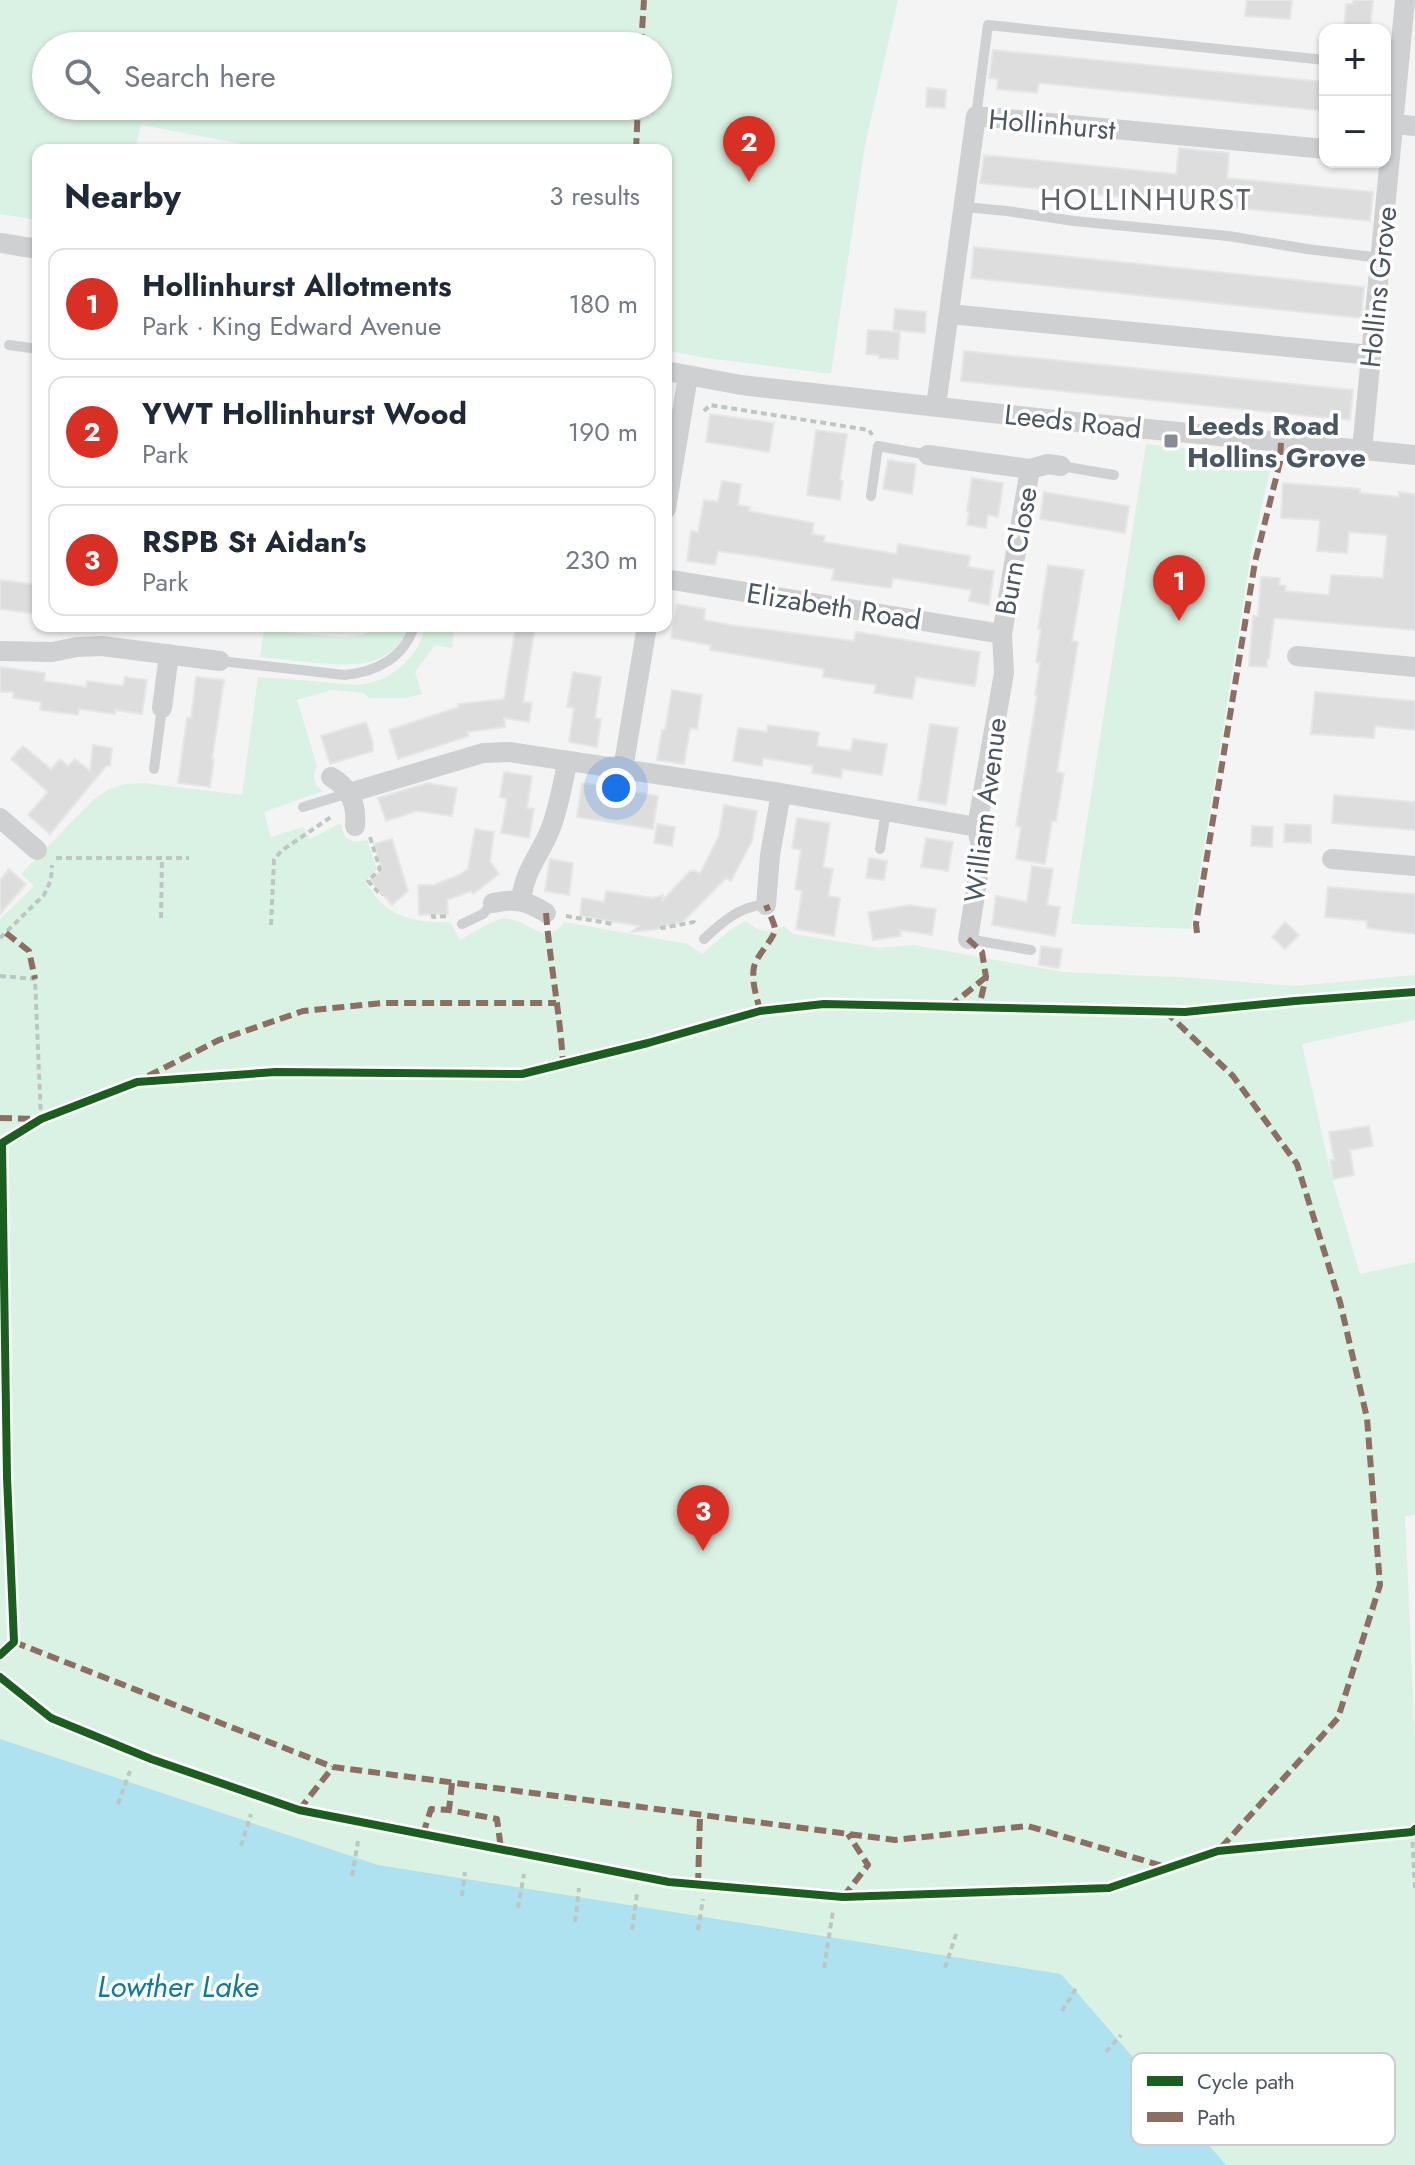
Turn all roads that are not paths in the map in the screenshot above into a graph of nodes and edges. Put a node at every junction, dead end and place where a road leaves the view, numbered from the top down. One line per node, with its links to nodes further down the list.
1 (1405, 0): 3 (street, Hollins Grove)
2 (1319, 59): 4 (lane)
3 (1392, 67): 5 (street, Hollins Grove)
4 (976, 116): 6 (street, Hollinhurst); 9 (street, Hollinhurst)
5 (1405, 125): 7 (street, Hollins Grove)
6 (1319, 148)
7 (1391, 150)
8 (1387, 168): 12 (street, Hollins Grove)
9 (964, 207): 12 (lane); 13 (street, Hollinhurst)
10 (0, 243): 11 (street)
11 (32, 248)
12 (1381, 258): 16 (street, Hollins Grove)
13 (949, 314): 16 (street); 19 (street, Hollinhurst)
14 (9, 345): 15 (lane)
15 (32, 348)
16 (1371, 355): 21 (street, Hollins Grove)
17 (672, 372): 18 (street, Leeds Road)
18 (688, 376): 19 (street, Leeds Road); 20 (street)
19 (936, 406): 21 (street, Leeds Road)
20 (672, 431)
21 (1362, 450): 23 (street, Leeds Road)
22 (928, 455): 25 (street, Burn Close); 27 (lane)
23 (1415, 455)
24 (1061, 466): 25 (street, Burn Close); 26 (lane)
25 (1030, 469): 31 (street, Burn Close)
26 (1114, 475)
27 (871, 496)
28 (672, 580): 31 (street, Elizabeth Road)
29 (411, 632): 35 (lane)
30 (646, 632): 40 (street)
31 (1002, 634): 47 (street, William Avenue)
32 (0, 651): 33 (street)
33 (169, 654): 35 (street); 37 (street)
34 (1297, 656): 36 (street)
35 (220, 661)
36 (1415, 667)
37 (162, 708): 39 (lane)
38 (568, 761): 40 (street); 44 (street); 52 (street)
39 (154, 769)
40 (623, 769): 42 (street)
41 (331, 777): 44 (street)
42 (781, 793): 45 (street); 54 (street)
43 (303, 807): 44 (lane)
44 (353, 808)
45 (886, 811): 47 (street); 48 (lane)
46 (0, 818): 49 (street)
47 (977, 827): 58 (street, William Avenue)
48 (880, 849)
49 (44, 854)
50 (1332, 859): 51 (street)
51 (1415, 866)
52 (521, 900): 53 (street); 55 (street)
53 (493, 903): 56 (lane)
54 (766, 905): 57 (lane)
55 (546, 913)
56 (462, 924)
57 (706, 938)
58 (968, 939): 59 (lane)
59 (1031, 950)

